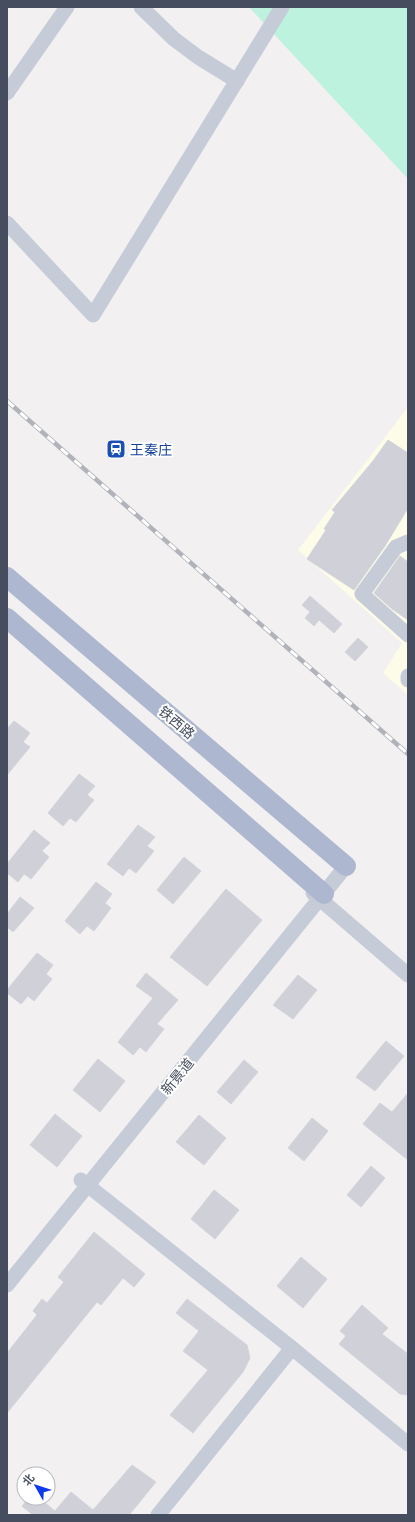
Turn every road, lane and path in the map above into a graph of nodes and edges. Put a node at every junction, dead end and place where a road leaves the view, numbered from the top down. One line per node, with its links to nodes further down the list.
1 (67, 7): 5 (street)
2 (142, 7): 4 (street)
3 (282, 7): 4 (street)
4 (237, 81): 6 (street)
5 (7, 93)
6 (7, 223)
7 (408, 542): 10 (street)
8 (7, 577): 11 (main road, 铁西路)
9 (7, 618): 12 (main road)
10 (408, 636)
11 (343, 863): 12 (street, 新景道)
12 (318, 893): 13 (street); 14 (street, 新景道)
13 (408, 975)
14 (84, 1183): 15 (street, 新景道); 16 (street, 新景道); 17 (street)
15 (7, 1270)
16 (7, 1285)
17 (292, 1348): 18 (street); 19 (street)
18 (408, 1444)
19 (158, 1515)

